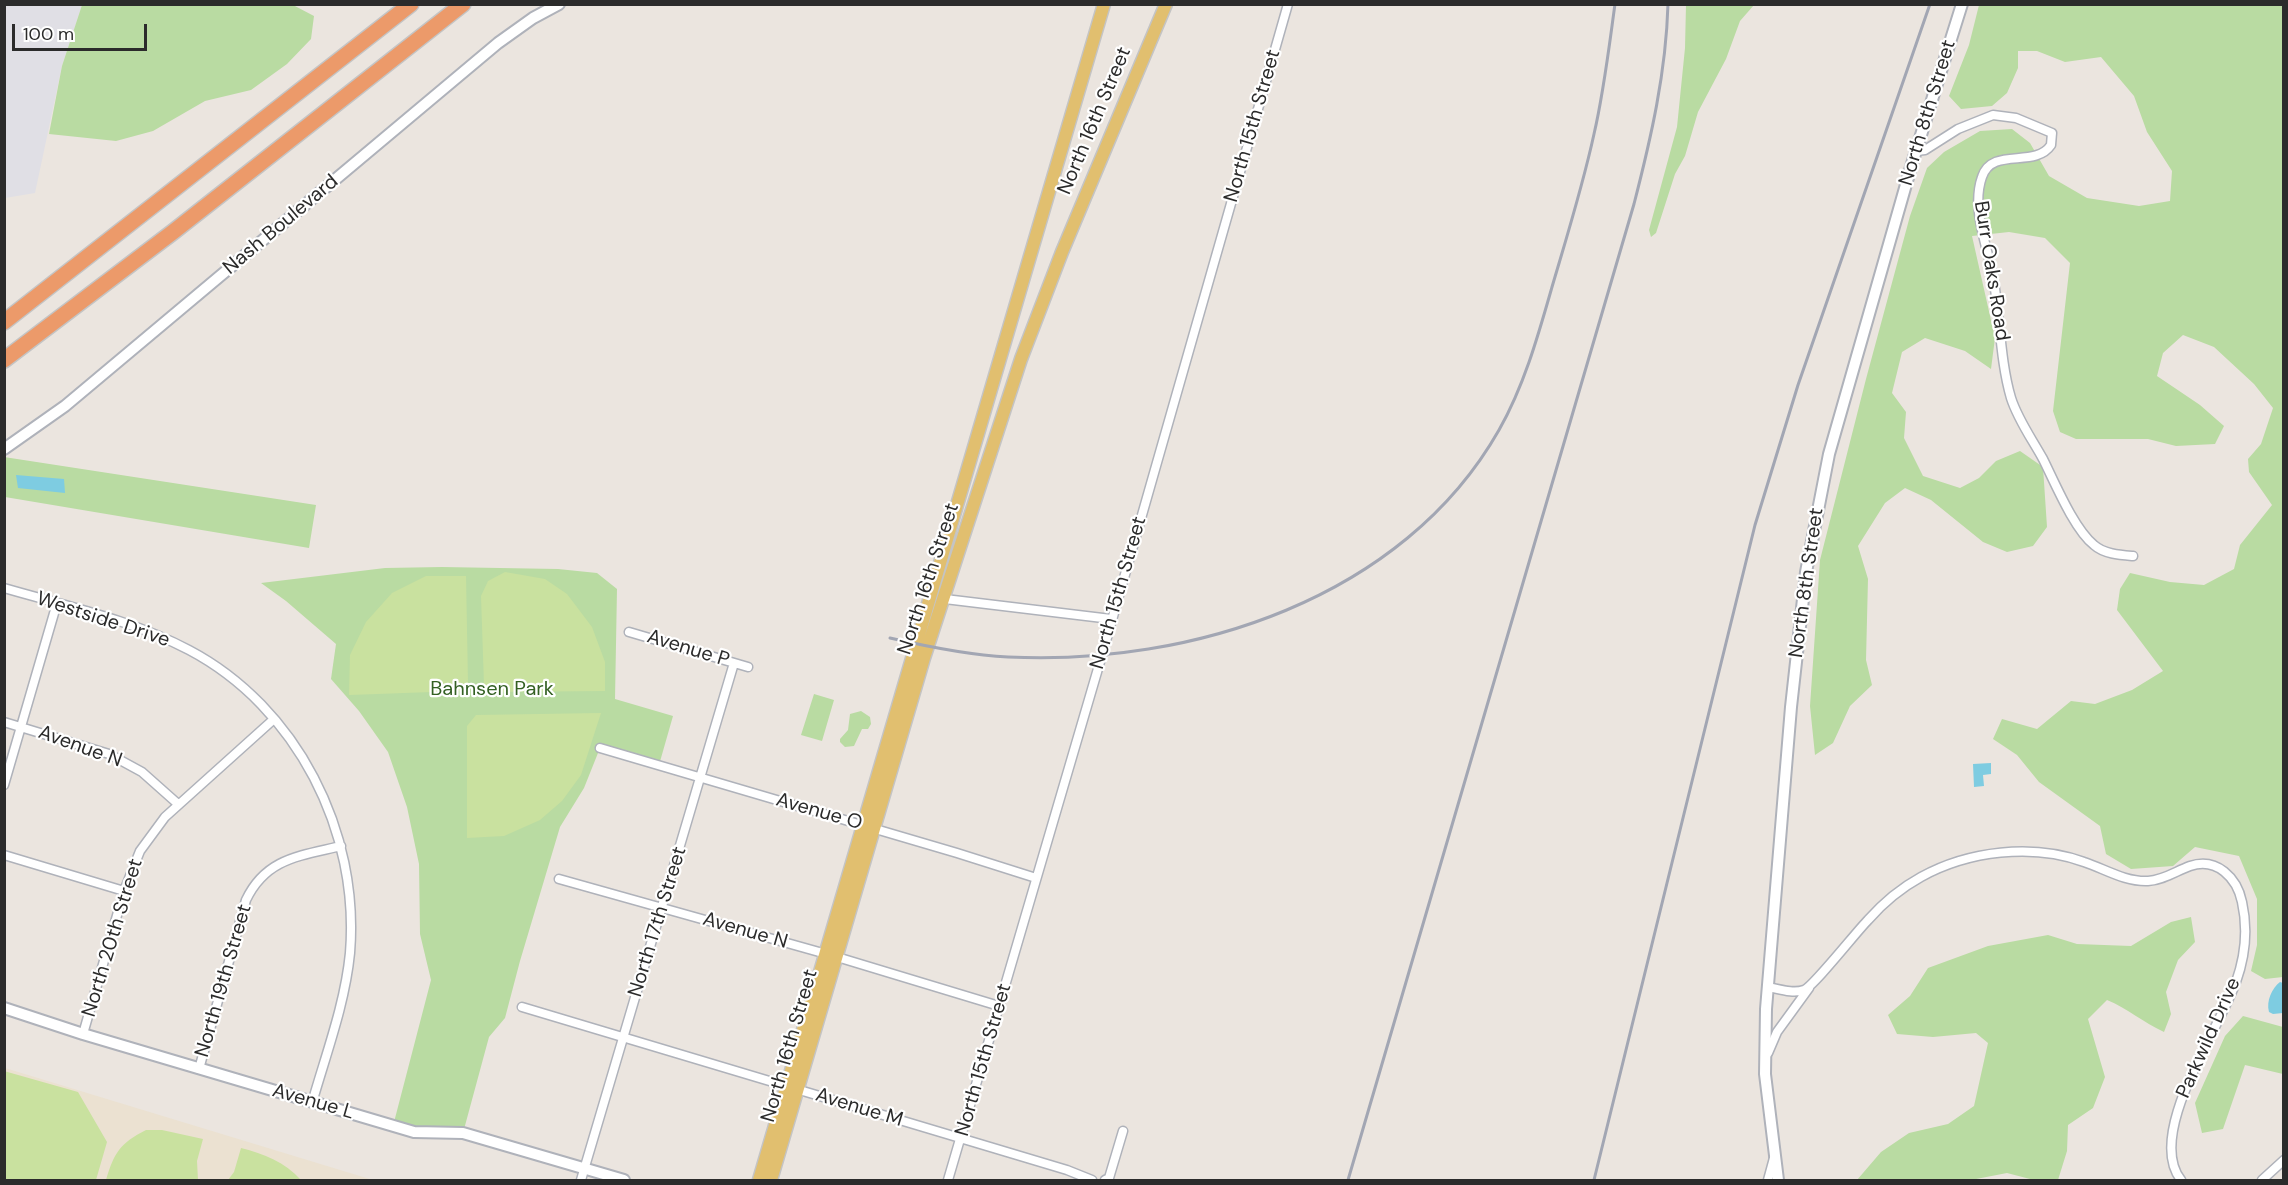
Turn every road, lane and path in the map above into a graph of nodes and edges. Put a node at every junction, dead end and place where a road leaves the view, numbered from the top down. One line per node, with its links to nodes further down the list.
1 (411, 4): 9 (highway)
2 (463, 4): 10 (highway)
3 (559, 4): 11 (street, Nash Boulevard)
4 (1104, 4): 27 (main road, North 16th Street)
5 (1166, 4): 14 (main road, North 16th Street)
6 (1288, 4): 16 (street, North 15th Street)
7 (1962, 4): 8 (street, North 8th Street)
8 (1916, 151): 12 (street, Burr Oaks Road); 35 (street, North 8th Street)
9 (4, 322)
10 (4, 360)
11 (4, 449)
12 (2133, 556)
13 (4, 588): 15 (street, Westside Drive)
14 (945, 599): 16 (street); 27 (main road, North 16th Street)
15 (57, 603): 20 (street, Westside Drive); 22 (street)
16 (1111, 619): 30 (street, North 15th Street)
17 (629, 632): 18 (street, Avenue P)
18 (734, 663): 19 (street, Avenue P); 24 (street, North 17th Street)
19 (748, 667)
20 (274, 719): 26 (street, North 20th Street); 28 (street, Westside Drive)
21 (4, 722): 22 (street, Avenue N)
22 (21, 727): 25 (street); 26 (street, Avenue N)
23 (600, 748): 24 (street, Avenue O)
24 (700, 777): 27 (street, Avenue O); 33 (street, North 17th Street)
25 (4, 785)
26 (178, 804): 32 (street, North 20th Street)
27 (869, 827): 30 (street, Avenue O); 34 (main road, North 16th Street)
28 (341, 846): 43 (street, North 19th Street); 45 (street, Westside Drive)
29 (4, 855): 32 (street)
30 (1036, 878): 37 (street, North 15th Street)
31 (559, 879): 33 (street, Avenue N)
32 (124, 891): 40 (street, North 20th Street)
33 (662, 907): 34 (street, Avenue N); 41 (street, North 17th Street)
34 (831, 956): 37 (street, Avenue N); 44 (main road, North 16th Street)
35 (1768, 987): 36 (street); 42 (street, North 8th Street)
36 (1809, 988): 42 (street, Parkwild Drive); 60 (street, Parkwild Drive)
37 (999, 1006): 47 (street, North 15th Street)
38 (522, 1007): 41 (street, Avenue M)
39 (4, 1008): 40 (street, Avenue L)
40 (83, 1034): 43 (street, Avenue L)
41 (624, 1038): 44 (street, Avenue M); 50 (street, North 17th Street)
42 (1765, 1062): 48 (street, North 8th Street)
43 (199, 1069): 45 (street, Avenue L)
44 (792, 1088): 47 (street, Avenue M); 53 (main road, North 16th Street); 54 (main road, North 16th Street)
45 (312, 1102): 50 (street, Avenue L)
46 (1123, 1131): 57 (street)
47 (960, 1138): 55 (street, North 15th Street); 56 (street, Avenue M)
48 (1774, 1156): 58 (street); 59 (street, North 8th Street)
49 (2283, 1160): 61 (street)
50 (585, 1169): 51 (street, North 17th Street); 52 (street, Avenue L)
51 (581, 1180)
52 (624, 1180)
53 (759, 1180)
54 (771, 1180)
55 (948, 1180)
56 (1092, 1180)
57 (1105, 1180)
58 (1768, 1180)
59 (1778, 1180)
60 (2181, 1180)
61 (2262, 1180)

